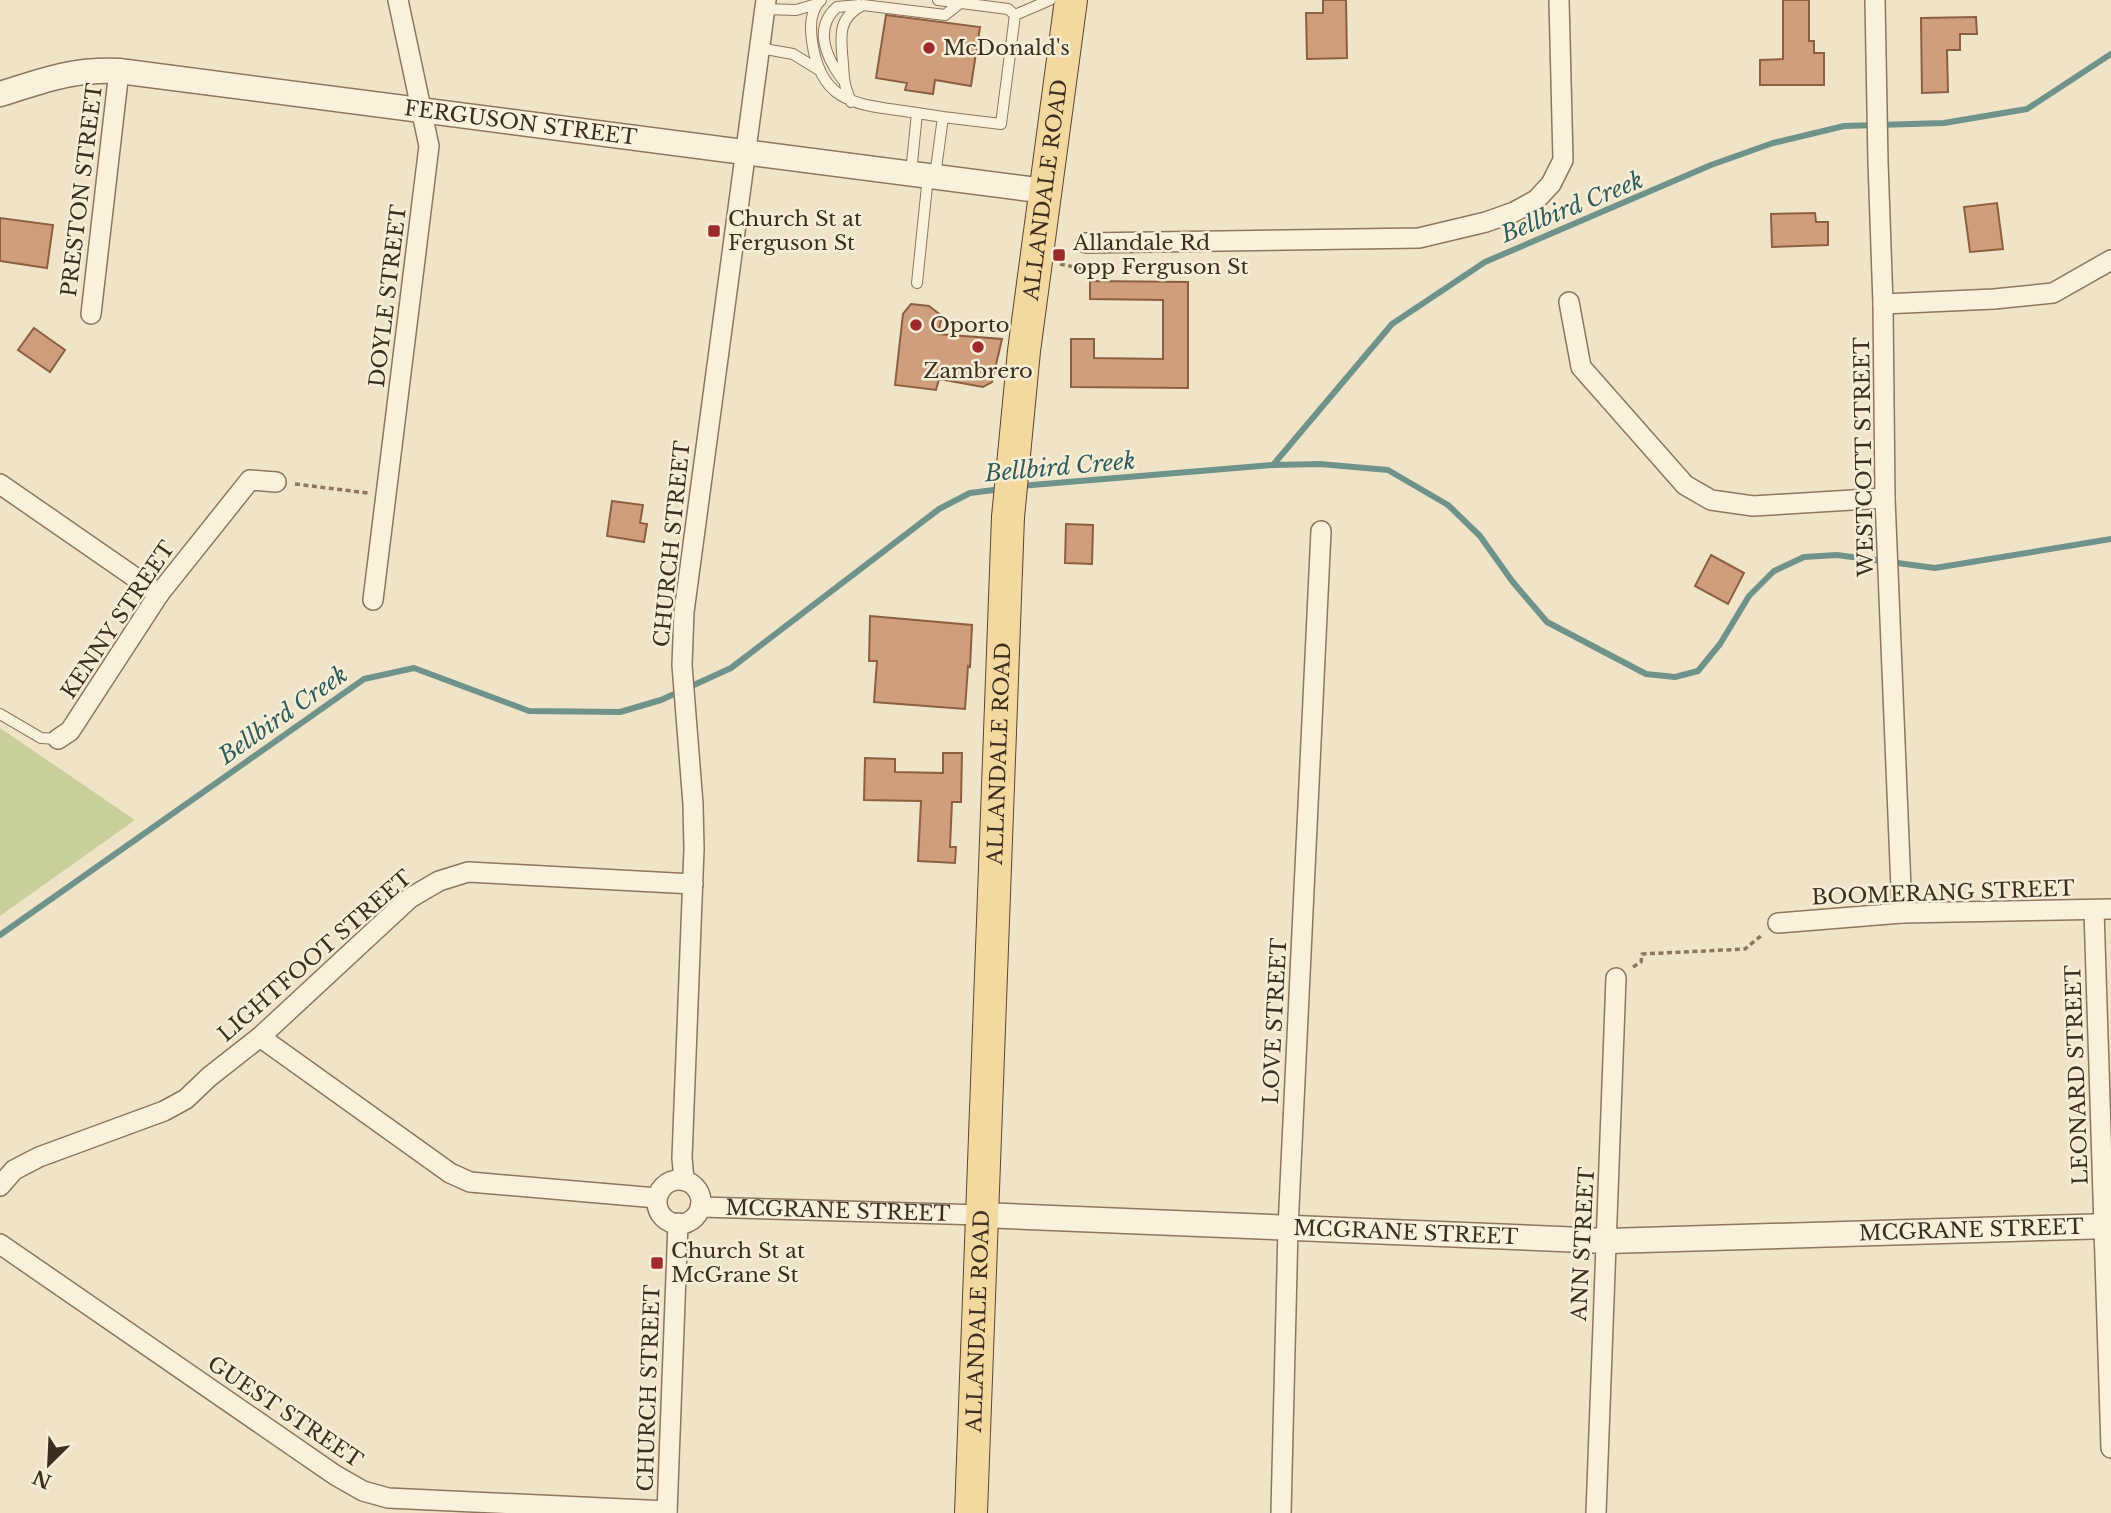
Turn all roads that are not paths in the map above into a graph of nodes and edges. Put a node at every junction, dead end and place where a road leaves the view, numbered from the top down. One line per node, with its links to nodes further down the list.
1 (398, 0): 18 (street, DOYLE STREET)
2 (938, 0): 8 (lane)
3 (1050, 0): 11 (lane)
4 (1071, 0): 23 (main road, ALLANDALE ROAD)
5 (1559, 0): 24 (street)
6 (1875, 0): 28 (street, WESTCOTT STREET)
7 (819, 2): 9 (lane); 13 (lane)
8 (960, 3): 10 (lane); 11 (lane)
9 (765, 4): 12 (street, CHURCH STREET)
10 (863, 5): 15 (lane); 15 (lane)
11 (1011, 8): 20 (lane)
12 (759, 48): 13 (lane); 21 (street, CHURCH STREET)
13 (819, 70): 17 (lane)
14 (119, 71): 16 (street, FERGUSON STREET); 18 (street, FERGUSON STREET); 29 (street, PRESTON STREET)
15 (842, 79): 17 (lane)
16 (0, 94)
17 (851, 102): 19 (lane)
18 (423, 111): 21 (street, FERGUSON STREET); 35 (street, DOYLE STREET)
19 (916, 113): 20 (lane); 22 (lane)
20 (943, 117): 22 (lane)
21 (743, 153): 22 (street, FERGUSON STREET); 38 (street, CHURCH STREET)
22 (925, 175): 23 (street, FERGUSON STREET); 26 (lane)
23 (1045, 191): 48 (main road, ALLANDALE ROAD)
24 (1086, 243)
25 (2111, 260): 28 (street)
26 (917, 284)
27 (1569, 302): 32 (street)
28 (1884, 304): 32 (street, WESTCOTT STREET)
29 (91, 314)
30 (276, 482): 34 (street, KENNY STREET)
31 (0, 484): 34 (street)
32 (1885, 498): 40 (street, WESTCOTT STREET)
33 (1321, 531): 51 (street, LOVE STREET)
34 (159, 594): 37 (street, KENNY STREET)
35 (373, 600)
36 (0, 714): 37 (lane)
37 (58, 739)
38 (693, 884): 43 (street, LIGHTFOOT STREET); 44 (street, CHURCH STREET)
39 (2103, 910): 40 (street, BOOMERANG STREET); 50 (street, LEONARD STREET)
40 (1902, 914): 41 (street, BOOMERANG STREET)
41 (1777, 923)
42 (1616, 978): 52 (street, ANN STREET)
43 (260, 1037): 45 (street, LIGHTFOOT STREET); 46 (street)
44 (684, 1181): 46 (street); 47 (street)
45 (0, 1186)
46 (657, 1198): 49 (street)
47 (700, 1207): 48 (street, MCGRANE STREET); 49 (street)
48 (982, 1215): 51 (street, MCGRANE STREET); 56 (main road, ALLANDALE ROAD)
49 (678, 1223): 55 (street, CHURCH STREET)
50 (2108, 1226): 52 (street, MCGRANE STREET); 54 (street, LEONARD STREET)
51 (1289, 1228): 52 (street, MCGRANE STREET); 57 (street, LOVE STREET)
52 (1608, 1241): 58 (street, ANN STREET)
53 (0, 1244): 55 (street, GUEST STREET)
54 (2111, 1448)
55 (667, 1512)
56 (971, 1513)
57 (1281, 1513)
58 (1596, 1513)

